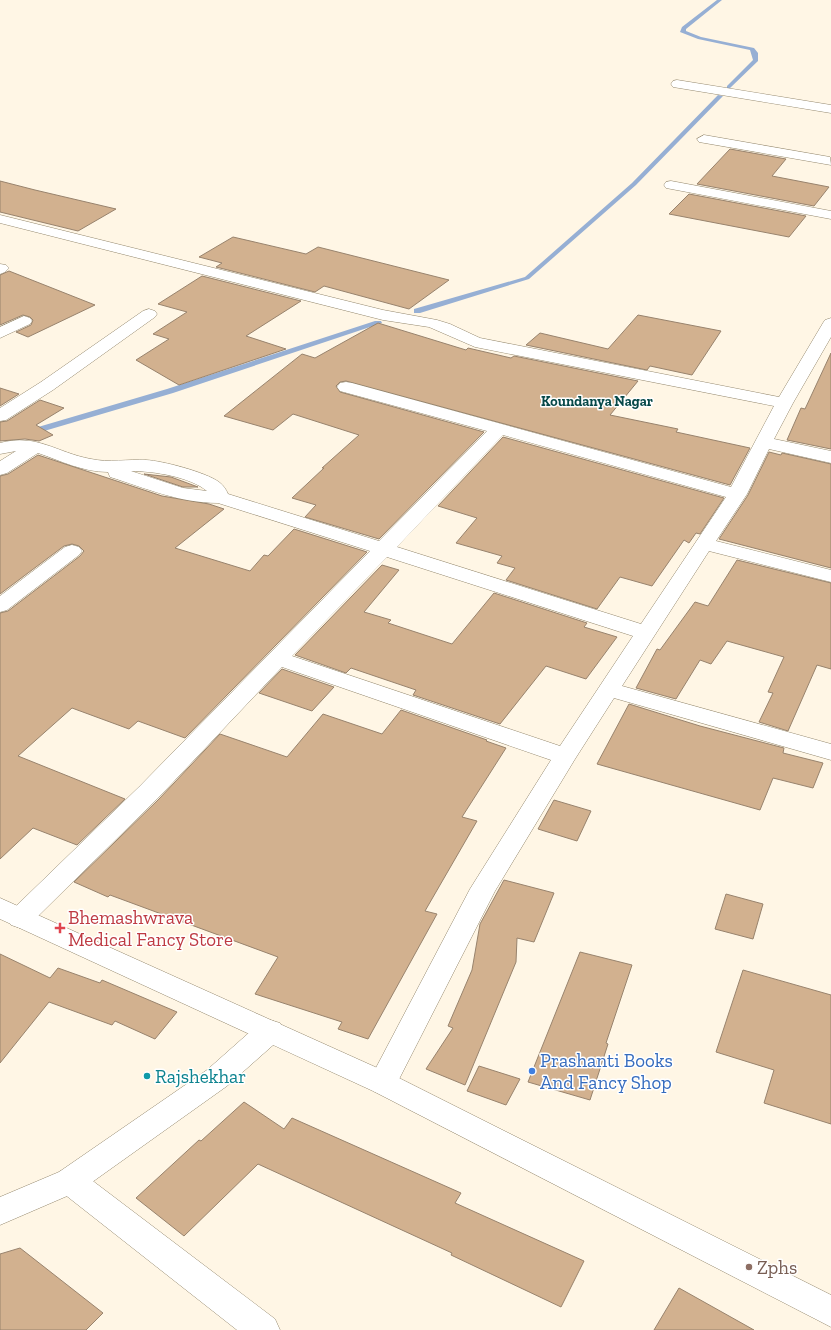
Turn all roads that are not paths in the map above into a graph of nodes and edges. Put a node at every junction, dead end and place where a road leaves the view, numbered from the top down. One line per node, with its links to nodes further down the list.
1 (677, 84): 2 (street)
2 (831, 109)
3 (704, 138): 4 (street)
4 (831, 161)
5 (671, 185): 6 (street)
6 (831, 215)
7 (0, 219): 13 (street)
8 (149, 314): 14 (street)
9 (24, 321): 10 (street)
10 (0, 332)
11 (827, 335): 13 (street)
12 (346, 387): 15 (street)
13 (784, 402): 16 (street)
14 (0, 416)
15 (499, 429): 21 (street); 23 (street)
16 (764, 442): 19 (street); 21 (street)
17 (35, 447): 18 (street); 20 (street); 23 (street)
18 (0, 449)
19 (831, 457)
20 (0, 469)
21 (737, 494): 22 (street)
22 (704, 544): 25 (street); 27 (street)
23 (382, 550): 27 (street); 28 (street)
24 (72, 552): 26 (street)
25 (831, 576)
26 (0, 606)
27 (647, 633): 29 (street)
28 (279, 659): 31 (street); 32 (street)
29 (608, 689): 30 (street); 31 (street)
30 (831, 752)
31 (566, 756): 34 (street)
32 (10, 913): 33 (street)
33 (270, 1031): 34 (street); 35 (street)
34 (383, 1083): 37 (street)
35 (70, 1182): 36 (street); 38 (street)
36 (0, 1211)
37 (831, 1312)
38 (263, 1330)

